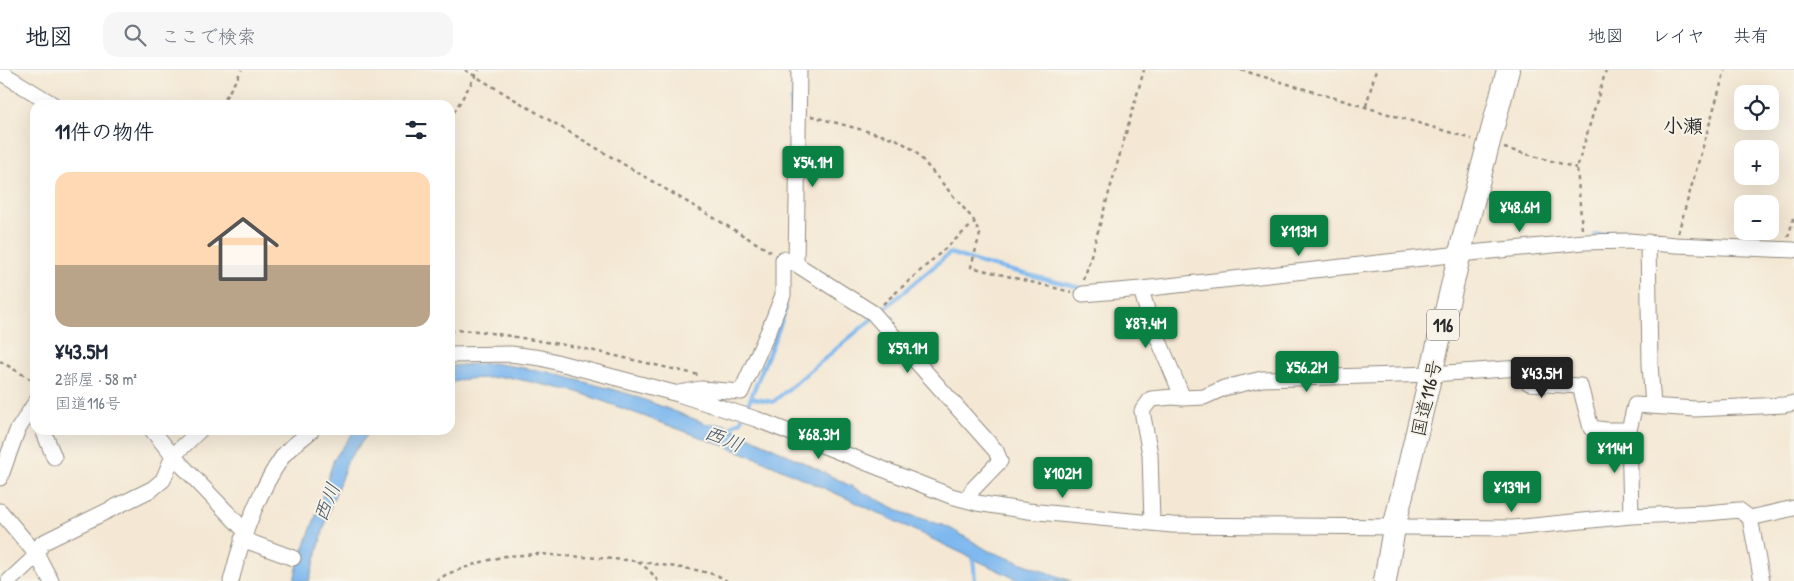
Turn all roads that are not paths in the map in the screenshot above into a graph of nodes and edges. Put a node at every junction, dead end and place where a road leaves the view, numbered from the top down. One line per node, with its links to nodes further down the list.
1 (799, 70): 8 (street)
2 (1508, 70): 7 (highway, 国道116号 / 116)
3 (0, 72): 4 (street)
4 (46, 100)
5 (1648, 242): 6 (street); 7 (street); 16 (street)
6 (1791, 250)
7 (1460, 254): 9 (street); 12 (highway, 国道116号 / 116)
8 (790, 262): 13 (street); 26 (street)
9 (1141, 289): 10 (street); 14 (street)
10 (1083, 294)
11 (455, 355): 13 (street)
12 (1432, 374): 14 (street); 18 (street); 32 (highway, 国道116号 / 116)
13 (678, 394): 26 (street)
14 (1183, 398): 31 (street)
15 (1794, 403): 16 (street)
16 (1654, 406): 18 (street)
17 (30, 412): 25 (street)
18 (1629, 430): 29 (street)
19 (45, 435): 24 (street)
20 (156, 435): 23 (street)
21 (195, 435): 23 (street)
22 (306, 435): 33 (street)
23 (173, 456): 33 (street); 34 (street)
24 (54, 457)
25 (0, 478)
26 (967, 500): 31 (street)
27 (1794, 508): 30 (street)
28 (0, 511): 34 (street)
29 (1631, 516): 30 (street); 32 (street)
30 (1750, 518): 40 (street)
31 (1152, 522): 32 (street)
32 (1394, 528): 39 (highway, 国道116号 / 116)
33 (244, 535): 35 (street); 38 (street)
34 (37, 555): 36 (street); 37 (street)
35 (293, 558)
36 (9, 581)
37 (51, 581)
38 (231, 581)
39 (1385, 581)
40 (1762, 581)

